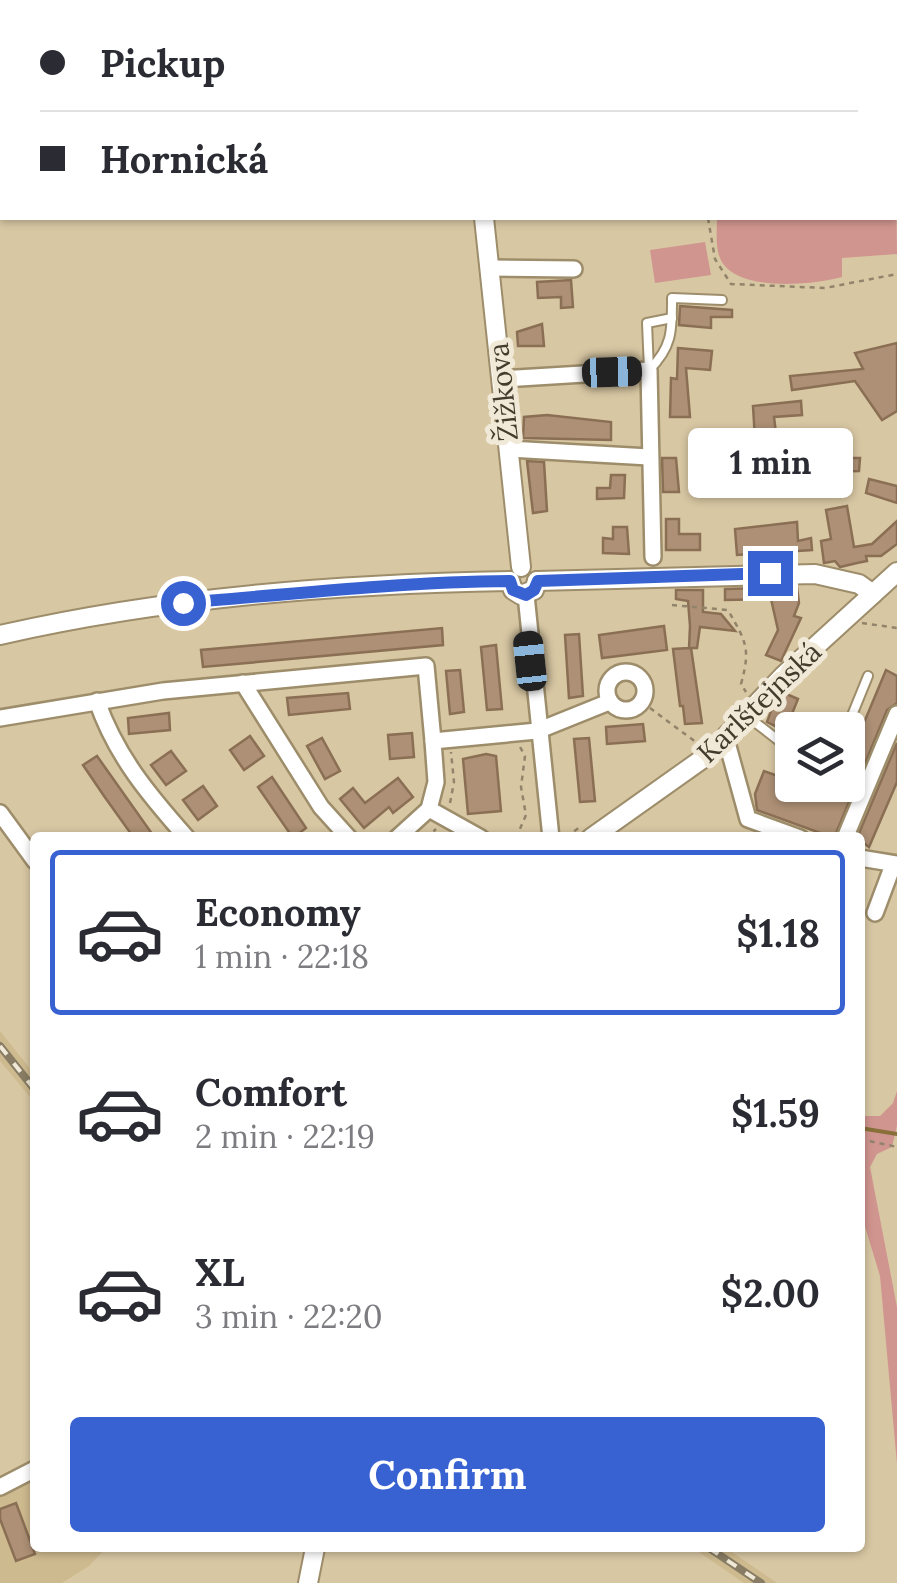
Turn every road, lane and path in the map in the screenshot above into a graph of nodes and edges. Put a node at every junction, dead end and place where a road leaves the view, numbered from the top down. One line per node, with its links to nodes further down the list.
1 (484, 220): 3 (street, Žižkova)
2 (708, 220): 5 (path)
3 (490, 268): 4 (street); 9 (street, Žižkova)
4 (574, 269)
5 (897, 274)
6 (722, 300): 7 (lane)
7 (672, 318): 8 (lane); 8 (lane)
8 (649, 370): 9 (street); 11 (street)
9 (502, 380): 10 (street, Žižkova)
10 (509, 449): 11 (street); 14 (street, Žižkova)
11 (649, 457): 12 (street)
12 (653, 557)
13 (897, 572): 16 (street, Karlštejnská)
14 (516, 574): 15 (street); 20 (street)
15 (532, 588): 16 (street); 30 (street)
16 (873, 594): 18 (street, Karlštejnská)
17 (672, 604): 26 (path)
18 (840, 623): 19 (path); 26 (street, Karlštejnská)
19 (897, 628)
20 (0, 635)
21 (868, 676): 27 (lane)
22 (243, 683): 23 (street); 34 (street); 40 (street)
23 (98, 702): 29 (street); 39 (street)
24 (608, 702): 25 (street); 25 (street); 30 (street)
25 (642, 702): 35 (path)
26 (751, 711): 32 (lane); 33 (street, Karlštejnská)
27 (853, 712)
28 (897, 714): 48 (street)
29 (0, 718)
30 (537, 731): 31 (street); 45 (street)
31 (516, 733): 34 (street); 44 (path)
32 (775, 734)
33 (726, 740): 46 (street, Karlštejnská); 47 (street)
34 (433, 741): 37 (street)
35 (699, 744)
36 (451, 750): 37 (path)
37 (433, 811): 41 (street); 42 (path); 43 (street)
38 (0, 813): 49 (street)
39 (182, 832)
40 (343, 832)
41 (405, 832)
42 (433, 832)
43 (470, 832)
44 (518, 832)
45 (550, 832)
46 (599, 832)
47 (784, 832)
48 (847, 832)
49 (30, 855)
50 (865, 859): 51 (street)
51 (895, 864): 52 (street)
52 (875, 913)
53 (865, 1140): 54 (path)
54 (897, 1147)
55 (30, 1472): 56 (street)
56 (0, 1488)
57 (313, 1552): 58 (street)
58 (308, 1583)

